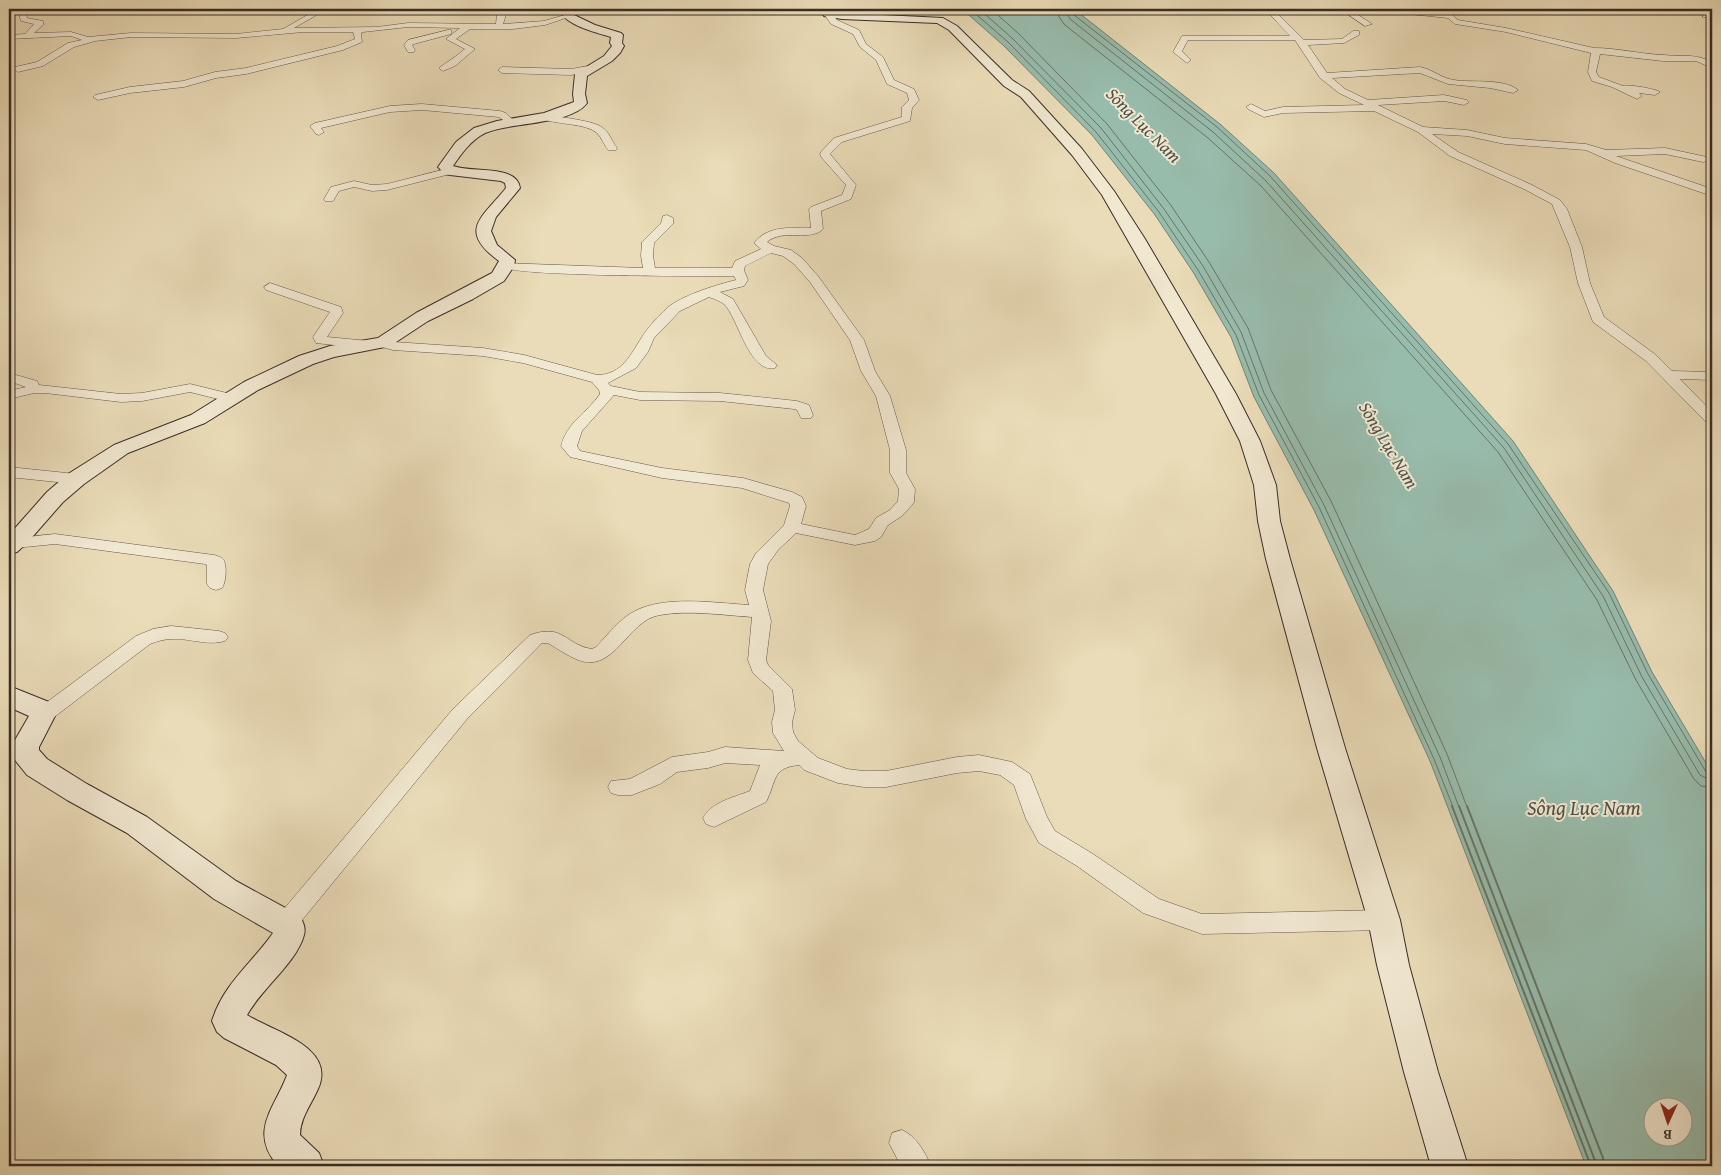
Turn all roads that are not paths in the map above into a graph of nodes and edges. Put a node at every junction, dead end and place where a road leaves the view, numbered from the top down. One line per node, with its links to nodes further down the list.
1 (323, 9): 24 (street)
2 (504, 9): 22 (street)
3 (1173, 9): 4 (street)
4 (1198, 9)
5 (1269, 9): 6 (street); 29 (street)
6 (1284, 9)
7 (1344, 9): 18 (street)
8 (1381, 9): 17 (street)
9 (1708, 9): 14 (street)
10 (9, 11): 15 (street)
11 (36, 11): 15 (street)
12 (826, 11): 62 (street); 92 (street)
13 (570, 12): 22 (street); 37 (street)
14 (1712, 16)
15 (23, 17): 26 (street)
16 (366, 22): 20 (street)
17 (1455, 22): 19 (street); 31 (street)
18 (1368, 24)
19 (1435, 24)
20 (400, 25): 21 (street); 23 (street)
21 (465, 27): 22 (street); 30 (street); 35 (street)
22 (499, 28)
23 (360, 30): 24 (street); 41 (street)
24 (284, 31): 28 (street)
25 (1356, 33): 29 (street)
26 (28, 34): 27 (street); 28 (street)
27 (9, 37)
28 (99, 38): 36 (street)
29 (1300, 40): 32 (street); 40 (street)
30 (410, 50)
31 (1594, 51): 34 (street); 42 (street)
32 (1188, 60)
33 (1374, 62): 39 (street)
34 (1712, 65)
35 (443, 68)
36 (18, 69)
37 (588, 69): 38 (street); 51 (street)
38 (502, 70)
39 (1360, 73): 40 (street); 43 (street)
40 (1323, 76): 49 (street)
41 (184, 84): 45 (street); 46 (street)
42 (1615, 86): 44 (street); 47 (street)
43 (1513, 90)
44 (1655, 92)
45 (181, 94)
46 (98, 96)
47 (1637, 96)
48 (1464, 102): 49 (street)
49 (1368, 105): 50 (street); 53 (street)
50 (1251, 107)
51 (546, 117): 52 (street); 55 (street)
52 (511, 123): 54 (street); 58 (street)
53 (1421, 130): 56 (street); 70 (street)
54 (319, 132)
55 (612, 148)
56 (1604, 153): 57 (street); 59 (street)
57 (1703, 159)
58 (450, 171): 60 (street); 63 (street)
59 (1712, 194)
60 (329, 199)
61 (667, 218): 64 (street)
62 (770, 249): 65 (street); 81 (street)
63 (506, 266): 64 (street); 68 (street)
64 (650, 271): 65 (street)
65 (738, 272): 67 (street)
66 (270, 287): 68 (street)
67 (709, 292): 69 (street); 73 (street)
68 (376, 344): 73 (street); 76 (street)
69 (770, 366)
70 (1668, 375): 71 (street); 78 (street)
71 (1712, 376)
72 (9, 377): 74 (street)
73 (602, 384): 77 (street); 81 (street)
74 (34, 389): 75 (street); 76 (street)
75 (9, 395)
76 (230, 398): 80 (street)
77 (806, 415)
78 (1712, 420)
79 (9, 472): 80 (street)
80 (76, 479): 82 (street)
81 (792, 527): 84 (street)
82 (12, 545): 83 (street)
83 (216, 584)
84 (758, 610): 88 (street); 93 (street)
85 (219, 637): 87 (street)
86 (9, 696): 87 (street)
87 (42, 716): 93 (street)
88 (801, 756): 89 (street); 92 (street)
89 (780, 759): 90 (street); 91 (street)
90 (618, 787)
91 (714, 818)
92 (1384, 920): 97 (street)
93 (286, 923): 95 (street)
94 (902, 1143): 96 (street)
95 (306, 1166)
96 (918, 1166)
97 (1450, 1166)

